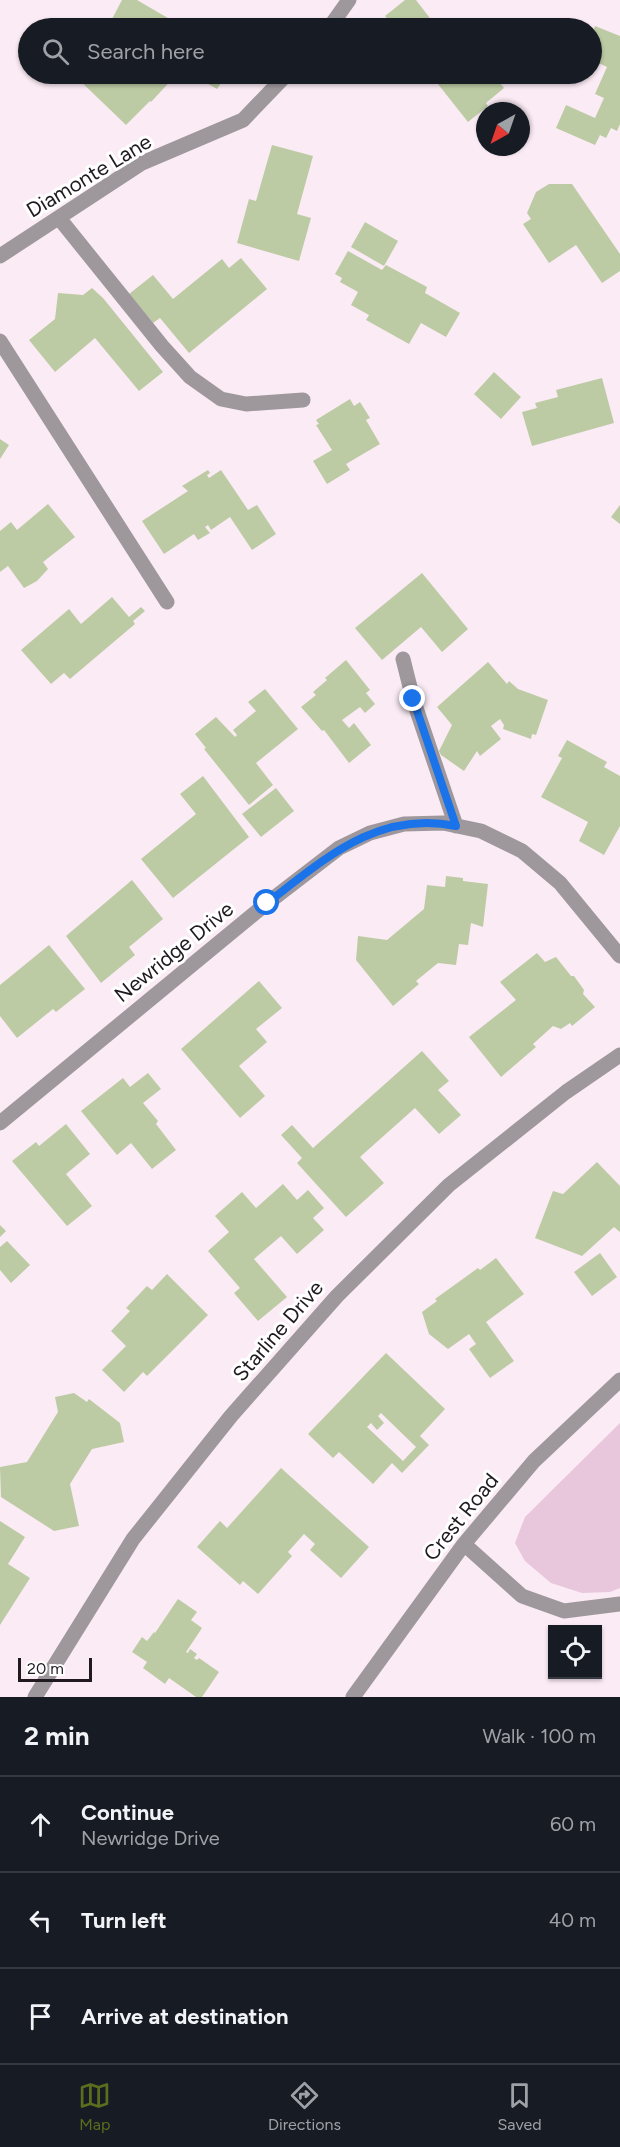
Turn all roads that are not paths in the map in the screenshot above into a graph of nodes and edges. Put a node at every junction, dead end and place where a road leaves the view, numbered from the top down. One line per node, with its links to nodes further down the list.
1 (349, 0): 2 (street)
2 (336, 18)
3 (277, 84): 4 (street, Diamonte Lane)
4 (59, 218): 5 (street, Diamonte Lane); 7 (street)
5 (0, 256)
6 (0, 341): 8 (street)
7 (303, 400)
8 (167, 602)
9 (403, 659): 10 (street)
10 (456, 826): 11 (street, Newridge Drive); 13 (street, Newridge Drive)
11 (620, 956)
12 (620, 1055): 17 (street, Starline Drive)
13 (0, 1123)
14 (620, 1380): 15 (street, Crest Road)
15 (464, 1544): 16 (street); 18 (street, Crest Road)
16 (620, 1604)
17 (35, 1697)
18 (353, 1697)

